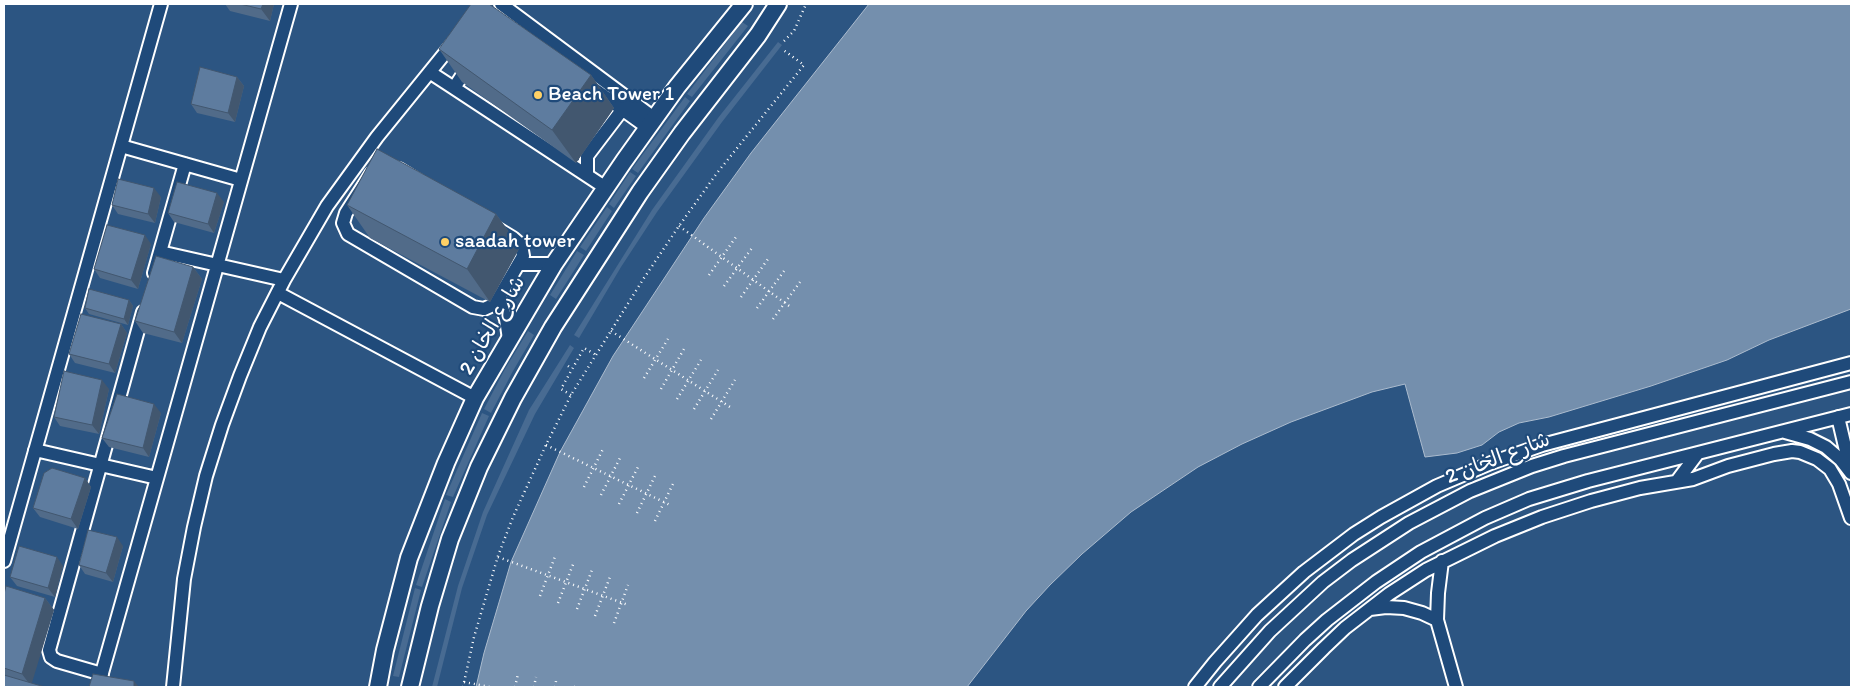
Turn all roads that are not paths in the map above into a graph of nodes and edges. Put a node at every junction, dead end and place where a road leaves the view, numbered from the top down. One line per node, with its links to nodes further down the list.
1 (161, 4): 14 (street)
2 (291, 4): 17 (street)
3 (501, 4): 13 (street)
4 (744, 4): 13 (main road, شارع الخان 2)
5 (778, 4): 55 (main road)
6 (461, 32): 8 (street)
7 (477, 53): 8 (street)
8 (457, 60): 9 (street); 11 (street)
9 (431, 73): 11 (street); 25 (street)
10 (582, 81): 12 (street)
11 (454, 88): 16 (street)
12 (622, 110): 13 (street); 16 (street)
13 (651, 122): 18 (main road, شارع الخان 2)
14 (121, 146): 15 (street); 35 (street)
15 (184, 164): 17 (street); 21 (street)
16 (587, 175): 18 (street)
17 (241, 180): 24 (street)
18 (606, 188): 23 (main road, شارع الخان 2)
19 (346, 213): 20 (street); 22 (street); 27 (street)
20 (360, 222)
21 (160, 252): 24 (street); 37 (street)
22 (519, 264): 23 (street); 27 (street)
23 (554, 264): 28 (main road, شارع الخان 2)
24 (217, 265): 25 (street); 41 (street)
25 (284, 280): 26 (street)
26 (278, 293): 31 (street); 53 (street)
27 (499, 299): 28 (street)
28 (509, 339): 31 (main road, شارع الخان 2)
29 (1851, 362): 39 (street)
30 (1851, 382): 40 (street, شارع الخان 2)
31 (475, 398): 54 (main road, شارع الخان 2)
32 (1851, 414): 33 (street)
33 (1838, 417): 34 (street); 38 (street)
34 (1782, 431): 36 (street); 38 (street)
35 (35, 450): 37 (street); 46 (street)
36 (1698, 453): 42 (street); 43 (street)
37 (101, 465): 41 (street); 50 (street)
38 (1851, 472)
39 (1466, 473): 40 (street); 51 (street)
40 (1501, 477): 58 (street, شارع الخان 2)
41 (157, 478): 50 (street)
42 (1677, 482): 44 (street); 45 (street)
43 (1508, 509): 45 (street); 59 (street)
44 (1851, 518)
45 (1495, 536): 47 (street)
46 (4, 556)
47 (1442, 562): 48 (street); 49 (street)
48 (1368, 610): 49 (street); 60 (street)
49 (1437, 620): 61 (street)
50 (102, 674): 52 (street)
51 (1205, 674): 56 (street); 57 (street)
52 (98, 687)
53 (172, 687)
54 (378, 687)
55 (410, 687)
56 (1195, 687)
57 (1204, 687)
58 (1220, 687)
59 (1260, 687)
60 (1285, 687)
61 (1456, 687)

